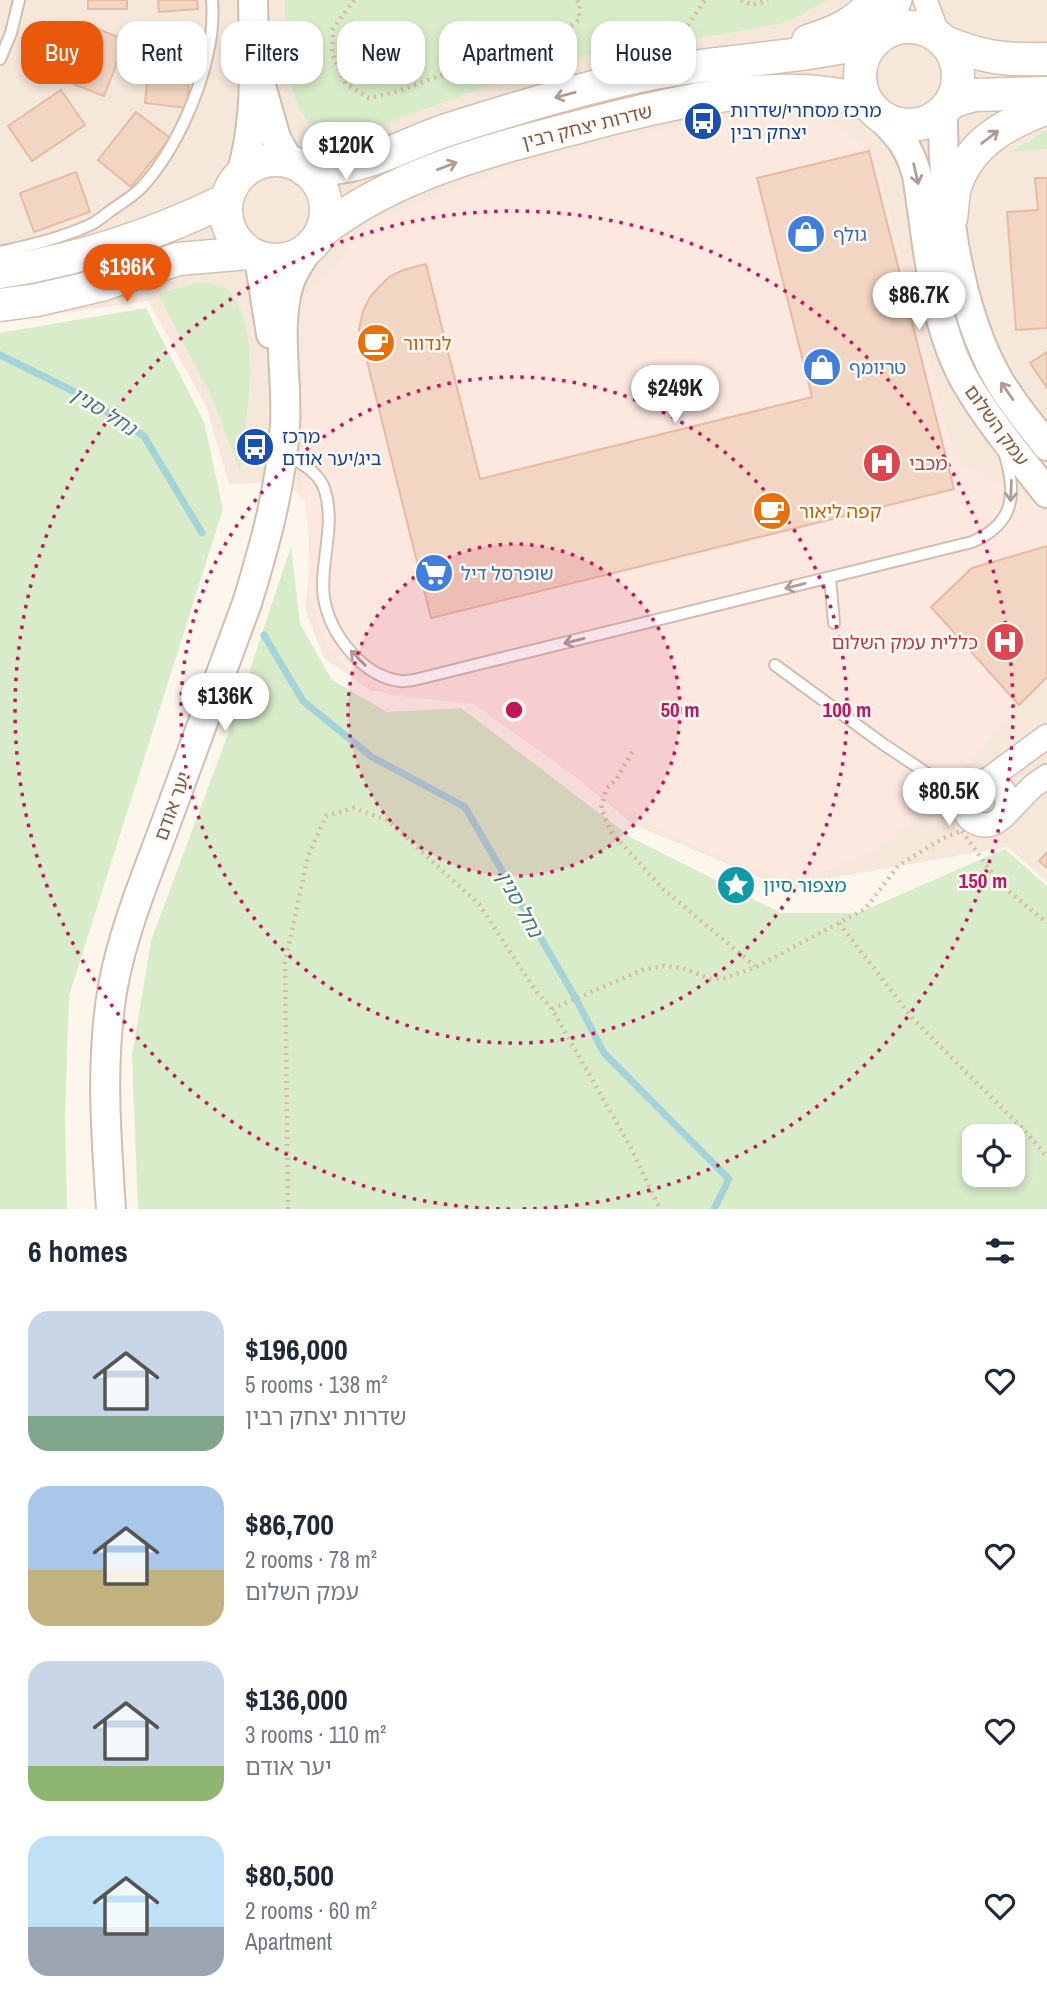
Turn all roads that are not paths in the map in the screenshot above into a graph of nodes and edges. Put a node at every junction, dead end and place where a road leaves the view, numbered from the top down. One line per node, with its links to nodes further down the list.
1 (19, 0): 11 (lane)
2 (212, 0): 23 (lane)
3 (253, 0): 7 (street)
4 (874, 0): 10 (main road)
5 (900, 0): 8 (street)
6 (925, 0): 9 (street)
7 (253, 21)
8 (880, 36): 9 (main road); 10 (main road, שדרות יצחק רבין); 18 (main road)
9 (941, 39): 12 (main road); 16 (main road)
10 (763, 57): 19 (main road, שדרות יצחק רבין, one-way to 19)
11 (0, 59)
12 (1047, 60)
13 (253, 84): 20 (street)
14 (260, 84): 19 (street)
15 (1047, 93): 16 (main road)
16 (947, 107): 18 (main road); 21 (street, עמק השלום)
17 (1047, 108): 21 (main road, one-way to 17)
18 (875, 111): 22 (main road, שדרות יצחק רבין, one-way to 18); 27 (street, עמק השלום, one-way to 27)
19 (297, 166): 20 (main road); 22 (main road)
20 (233, 187): 24 (main road); 25 (main road)
21 (951, 218): 28 (street, עמק השלום, one-way to 21)
22 (315, 240): 24 (main road); 29 (street, יער אודם)
23 (0, 252)
24 (254, 255): 26 (main road); 39 (street, יער אודם)
25 (0, 272)
26 (0, 305)
27 (996, 425): 30 (street, עמק השלום); 31 (lane, one-way to 31)
28 (1047, 446)
29 (283, 451): 31 (lane, one-way to 29); 40 (street, יער אודם)
30 (1047, 493)
31 (830, 577): 32 (lane)
32 (834, 623)
33 (775, 665): 37 (lane)
34 (1047, 736): 36 (street)
35 (1047, 776): 38 (street)
36 (986, 781): 37 (street); 38 (street)
37 (964, 798): 38 (street)
38 (1003, 817)
39 (94, 1209)
40 (111, 1209)

